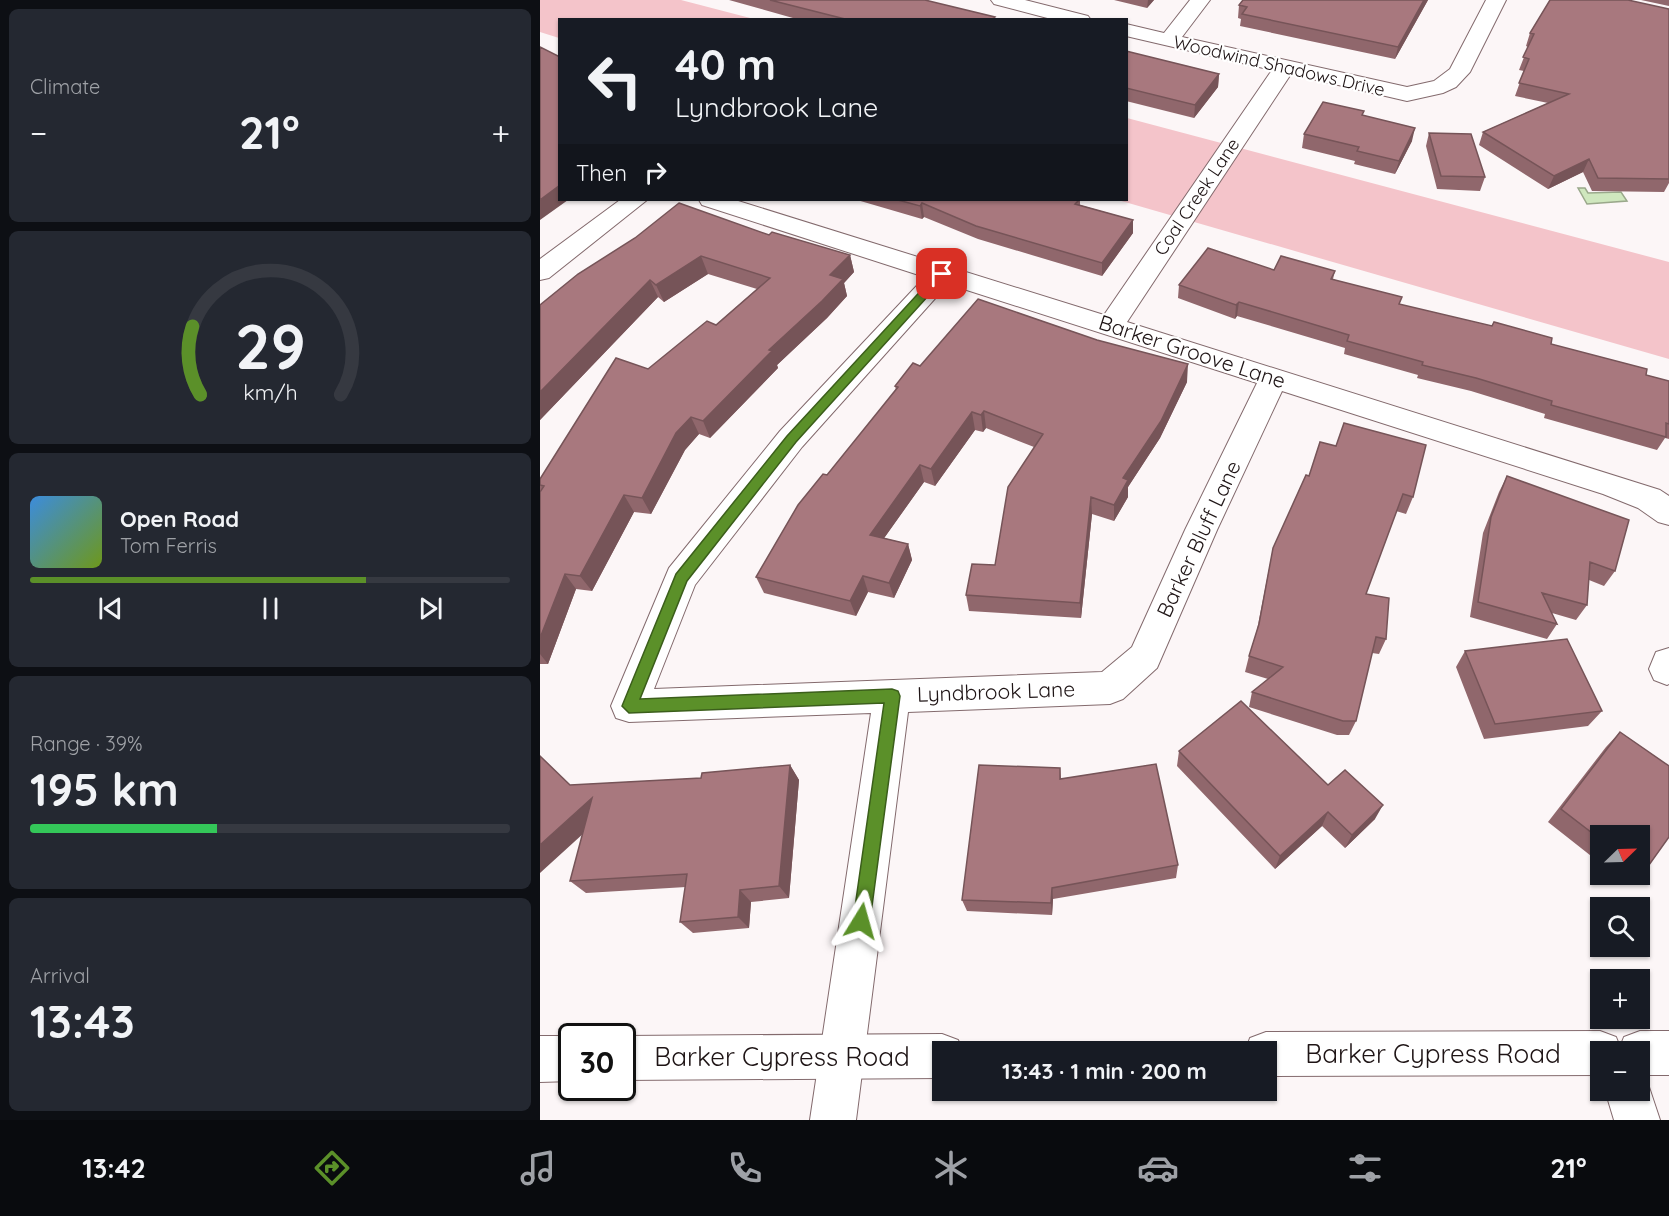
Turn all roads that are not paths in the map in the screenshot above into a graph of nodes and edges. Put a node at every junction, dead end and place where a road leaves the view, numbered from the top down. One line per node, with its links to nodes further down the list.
1 (1001, 0): 4 (street)
2 (1200, 0): 6 (street)
3 (1496, 0): 7 (street, Woodwind Shadows Drive)
4 (1073, 18)
5 (1128, 30): 6 (street, Woodwind Shadows Drive)
6 (1168, 40): 7 (street, Woodwind Shadows Drive)
7 (1284, 68): 12 (street, Coal Creek Lane)
8 (634, 201): 10 (street)
9 (714, 201): 11 (street, Barker Groove Lane)
10 (540, 272)
11 (942, 274): 12 (street, Barker Groove Lane); 16 (street, Lyndbrook Lane)
12 (1111, 326): 13 (street, Barker Groove Lane)
13 (1274, 379): 14 (street, Barker Groove Lane); 15 (street, Barker Bluff Lane)
14 (1669, 513)
15 (1110, 688): 16 (street, Lyndbrook Lane)
16 (892, 696): 22 (street)
17 (1590, 1053): 20 (street, Barker Cypress Road)
18 (1650, 1053): 19 (street)
19 (1669, 1053)
20 (1277, 1054)
21 (932, 1056): 22 (street, Barker Cypress Road)
22 (843, 1057): 24 (street, Barker Cypress Road); 27 (street)
23 (558, 1058): 25 (street)
24 (636, 1058)
25 (540, 1059)
26 (1631, 1101): 28 (street)
27 (833, 1120)
28 (1637, 1120)

